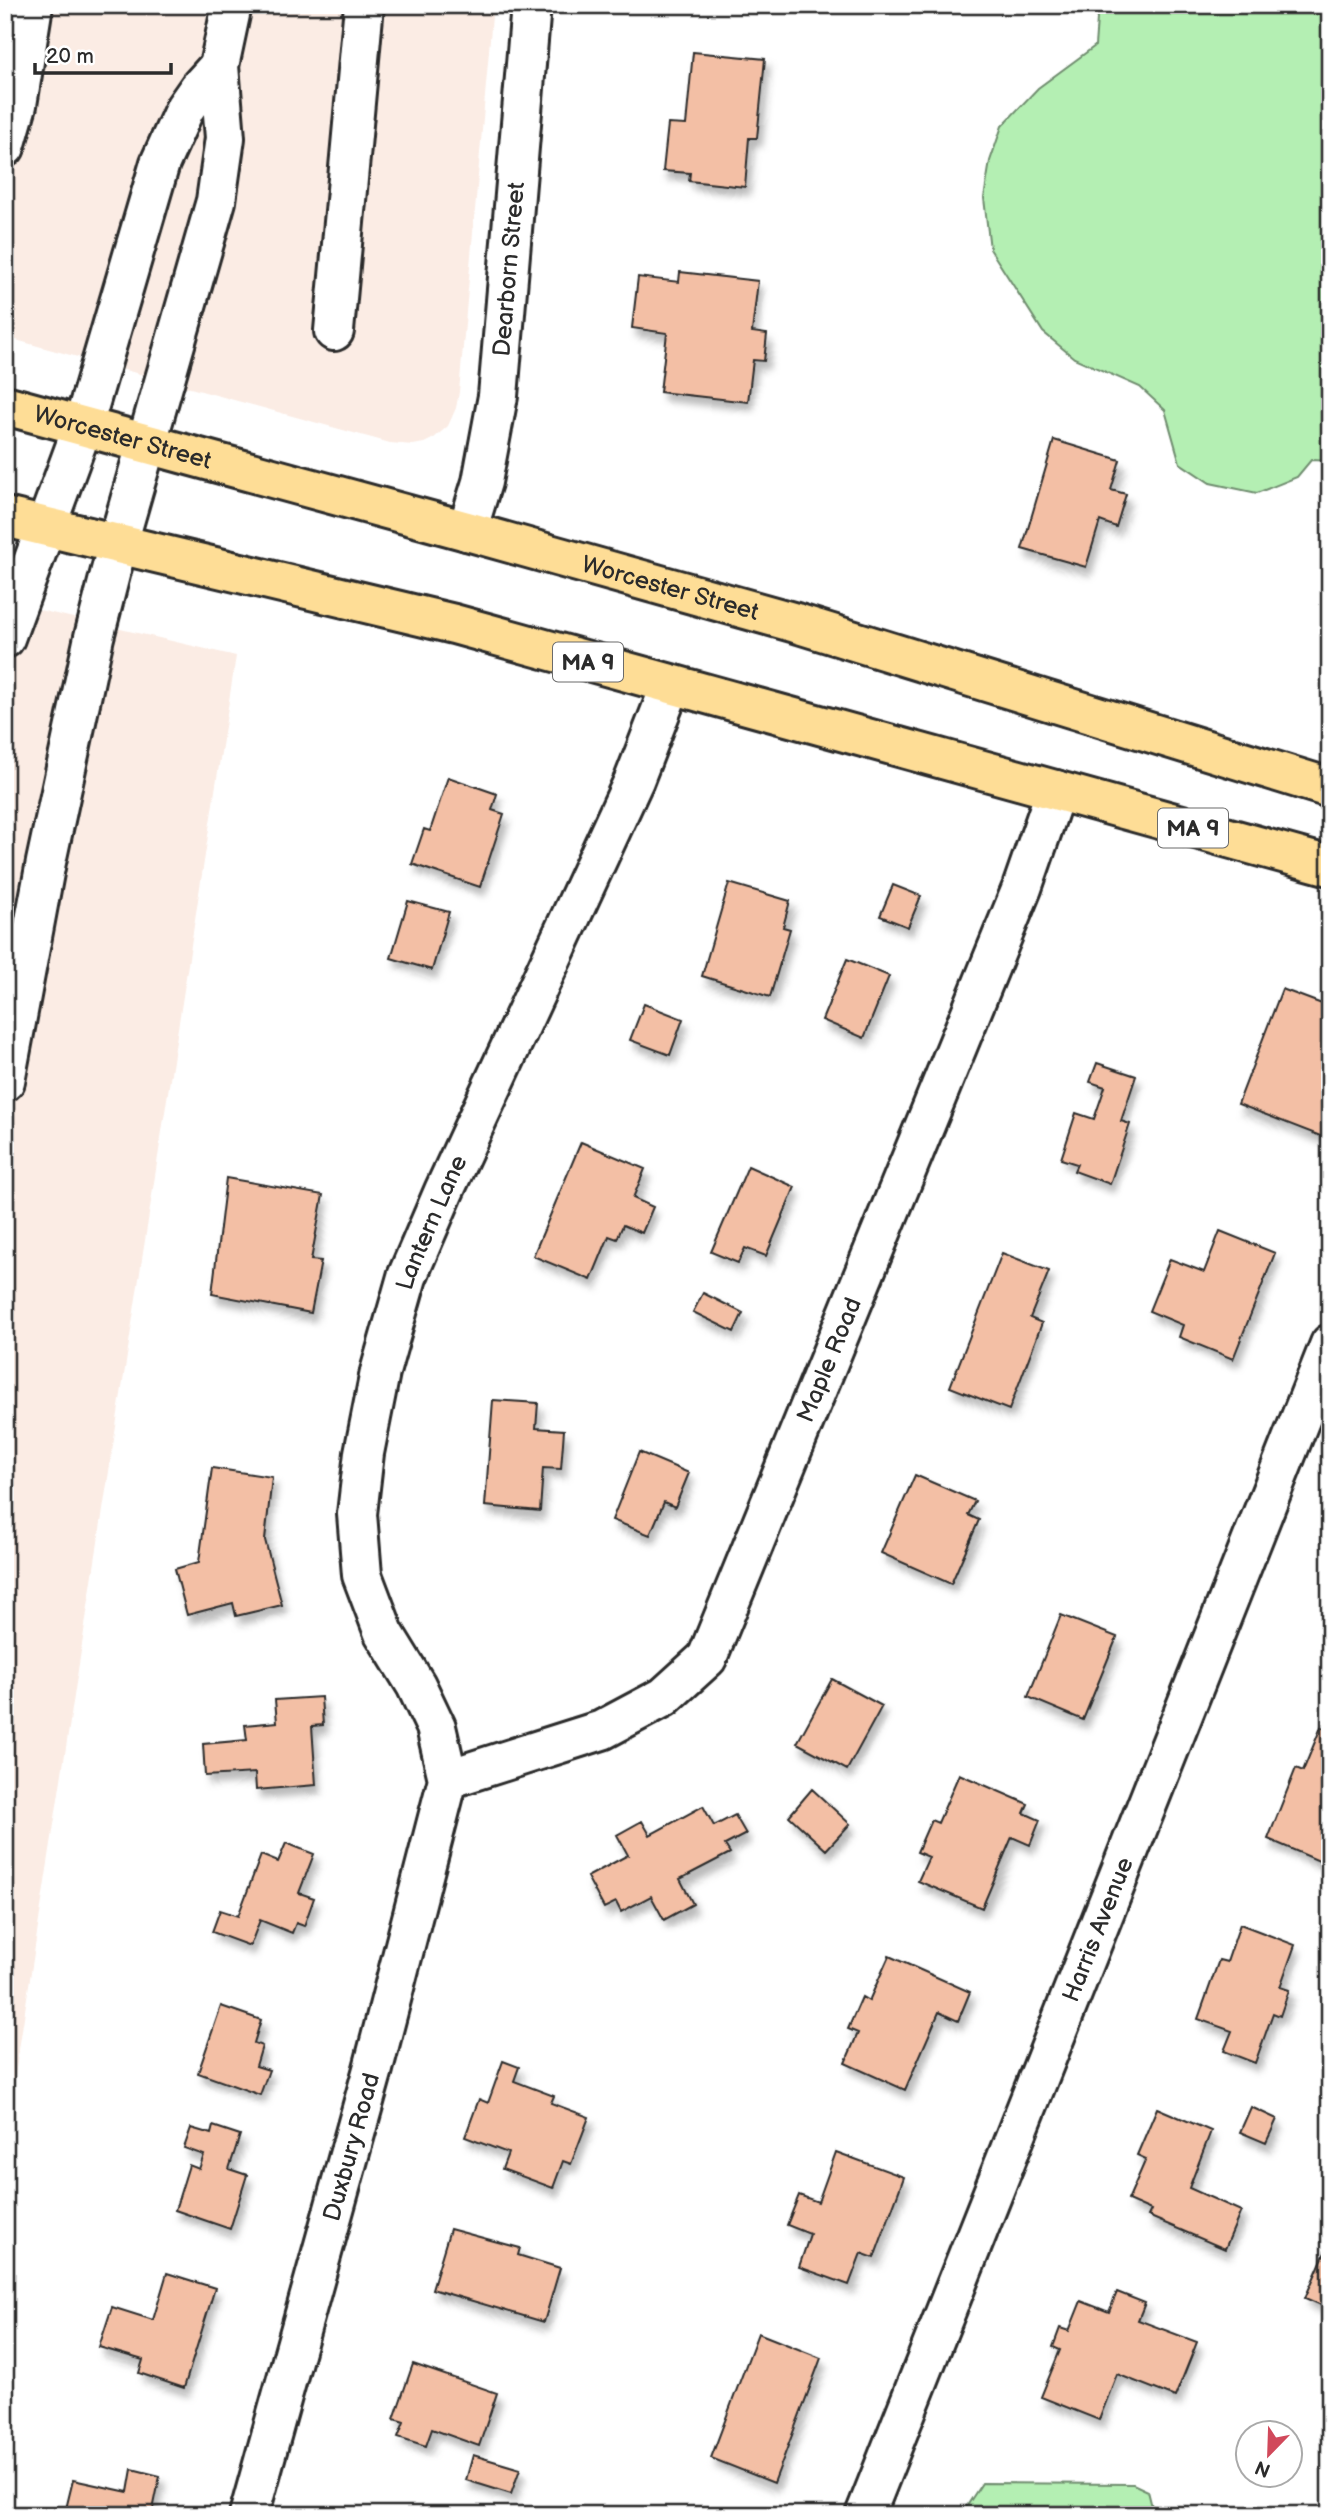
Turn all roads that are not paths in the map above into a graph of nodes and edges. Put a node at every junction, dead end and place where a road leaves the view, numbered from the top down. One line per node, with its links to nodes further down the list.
1 (232, 5): 5 (street)
2 (364, 5): 7 (street)
3 (531, 5): 13 (street, Dearborn Street)
4 (26, 7): 6 (street)
5 (219, 66): 9 (street); 10 (street)
6 (5, 148)
7 (334, 331)
8 (5, 405): 9 (highway, Worcester Street)
9 (83, 426): 10 (highway, Worcester Street); 12 (street)
10 (146, 443): 13 (highway, Worcester Street); 14 (street)
11 (5, 517): 12 (highway, MA 9)
12 (47, 526): 14 (highway, MA 9); 15 (street)
13 (467, 531): 17 (highway, Worcester Street)
14 (118, 543): 16 (highway, MA 9); 20 (street)
15 (5, 638)
16 (671, 685): 18 (highway, MA 9); 24 (street, Lantern Lane)
17 (1330, 788)
18 (1056, 790): 19 (highway, MA 9); 24 (street, Maple Road)
19 (1330, 866)
20 (24, 977): 21 (street); 22 (street)
21 (5, 1018)
22 (5, 1081)
23 (1330, 1344): 26 (street, Harris Avenue)
24 (448, 1779): 25 (street, Duxbury Road)
25 (249, 2515)
26 (865, 2515)

